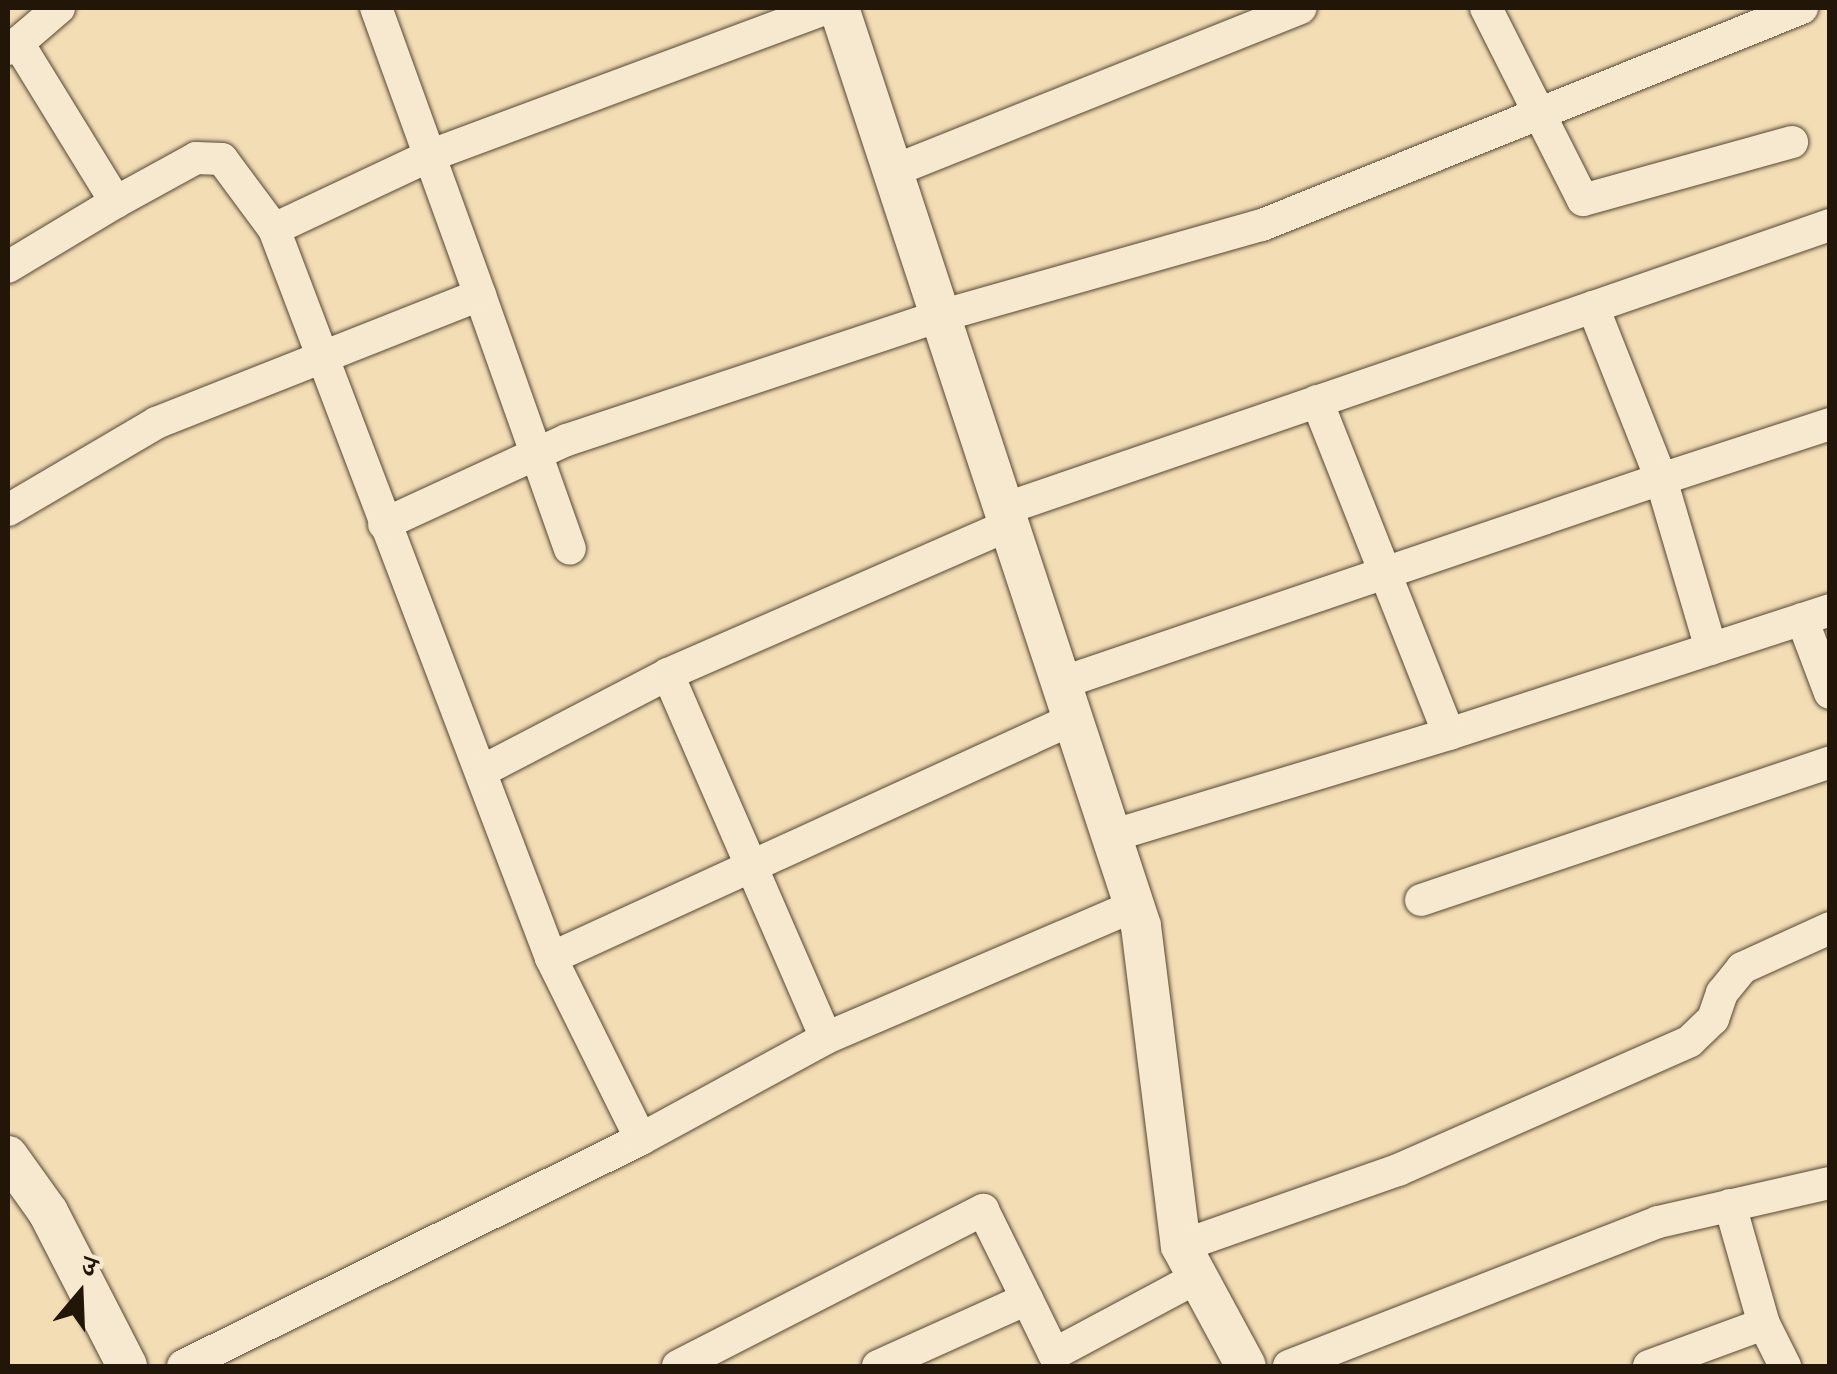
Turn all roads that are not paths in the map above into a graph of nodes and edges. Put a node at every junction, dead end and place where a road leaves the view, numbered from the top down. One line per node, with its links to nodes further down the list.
1 (59, 8): 8 (street)
2 (376, 8): 11 (street)
3 (828, 8): 11 (street)
4 (838, 8): 12 (street)
5 (1301, 8): 12 (street)
6 (1486, 8): 9 (street)
7 (1802, 8): 9 (street)
8 (13, 46): 13 (street)
9 (1538, 113): 10 (street); 19 (street)
10 (1792, 142)
11 (429, 156): 15 (street); 17 (street)
12 (893, 171): 19 (street)
13 (116, 202): 15 (street); 16 (street)
14 (1830, 226): 18 (street)
15 (274, 230): 20 (street)
16 (8, 267)
17 (480, 295): 20 (street); 23 (street)
18 (1593, 306): 21 (street); 24 (street)
19 (940, 316): 23 (street); 26 (street)
20 (319, 358): 25 (street); 27 (street)
21 (1318, 401): 26 (street); 29 (street)
22 (1830, 424): 24 (street)
23 (536, 452): 27 (street); 28 (street)
24 (1662, 479): 29 (street); 31 (street)
25 (8, 510)
26 (1006, 516): 32 (street); 34 (street)
27 (384, 524): 37 (street)
28 (570, 549)
29 (1384, 570): 34 (street); 35 (street)
30 (1816, 614): 31 (street); 33 (street)
31 (1710, 648): 35 (street)
32 (668, 674): 37 (street); 39 (street)
33 (1830, 693)
34 (1066, 700): 38 (street); 39 (street)
35 (1449, 734): 38 (street)
36 (1830, 762): 40 (street)
37 (482, 771): 43 (street)
38 (1111, 836): 41 (street)
39 (750, 864): 43 (street); 44 (street)
40 (1421, 900)
41 (1134, 906): 44 (street); 49 (street)
42 (1830, 928): 49 (street)
43 (550, 958): 45 (street)
44 (826, 1038): 45 (street)
45 (642, 1140): 53 (street)
46 (8, 1156): 52 (street)
47 (1829, 1183): 48 (street)
48 (1730, 1205): 51 (street); 57 (street)
49 (1190, 1261): 50 (street); 56 (street)
50 (1027, 1299): 54 (street); 55 (street)
51 (1764, 1324): 58 (street); 59 (street)
52 (128, 1366)
53 (184, 1366)
54 (678, 1366)
55 (878, 1366)
56 (1246, 1366)
57 (1289, 1366)
58 (1648, 1366)
59 (1785, 1366)

